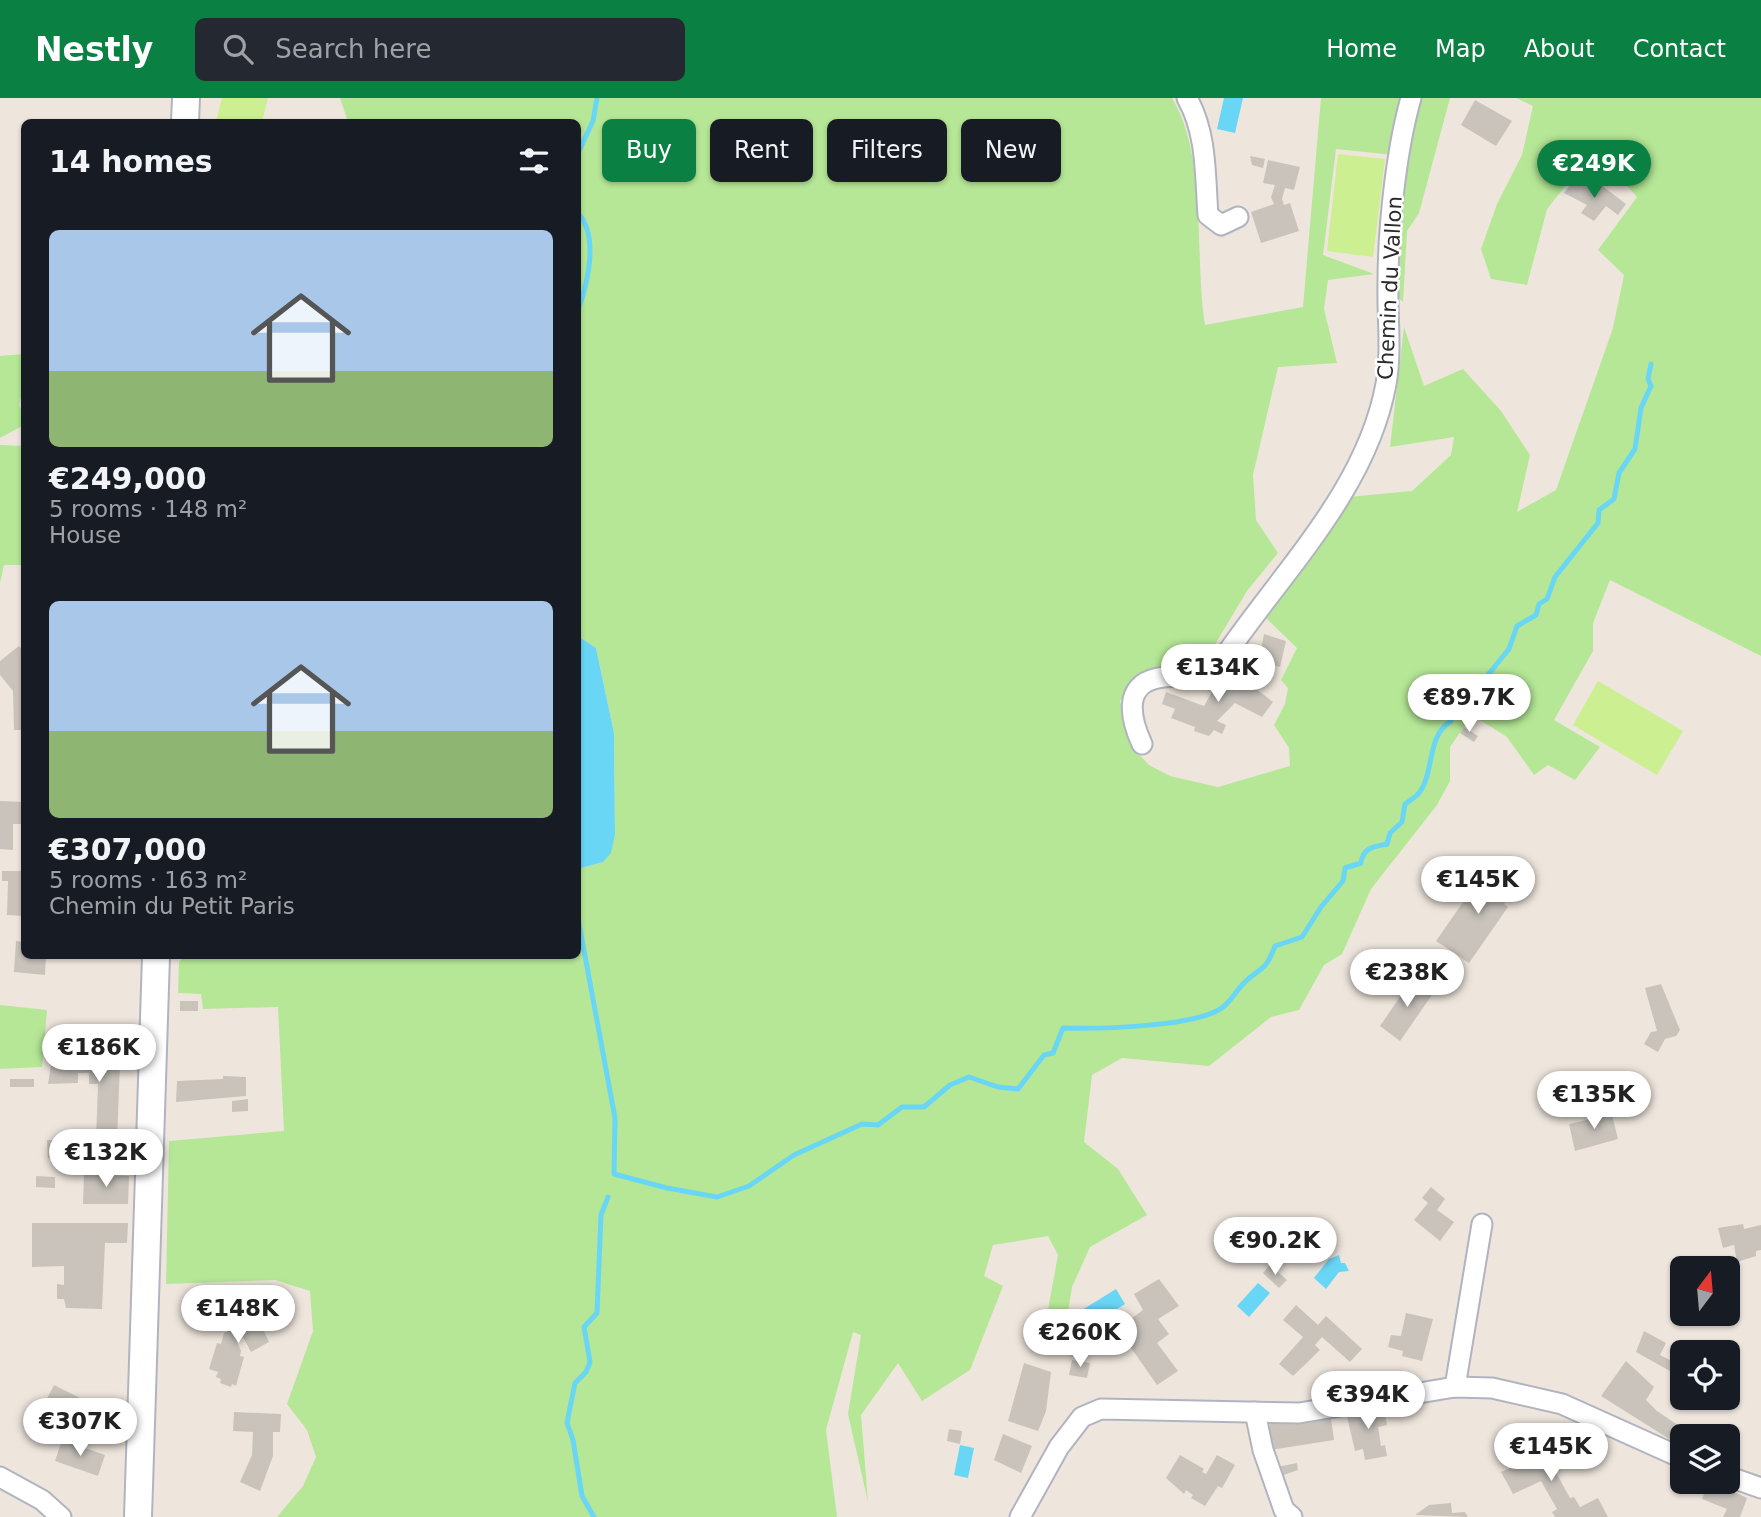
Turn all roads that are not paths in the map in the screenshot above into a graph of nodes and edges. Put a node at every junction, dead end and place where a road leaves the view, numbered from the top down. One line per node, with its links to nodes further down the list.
1 (186, 98): 4 (main road)
2 (1187, 98): 5 (street)
3 (1411, 98): 6 (street, Chemin du Vallon)
4 (185, 119)
5 (1238, 217)
6 (1142, 744)
7 (156, 959): 16 (main road)
8 (1482, 1224): 9 (street)
9 (1455, 1387): 10 (street); 11 (street)
10 (1255, 1412): 17 (street); 18 (street)
11 (1670, 1453)
12 (0, 1477): 15 (street)
13 (1740, 1481): 14 (street)
14 (1761, 1489)
15 (61, 1517)
16 (138, 1517)
17 (1020, 1517)
18 (1292, 1517)

